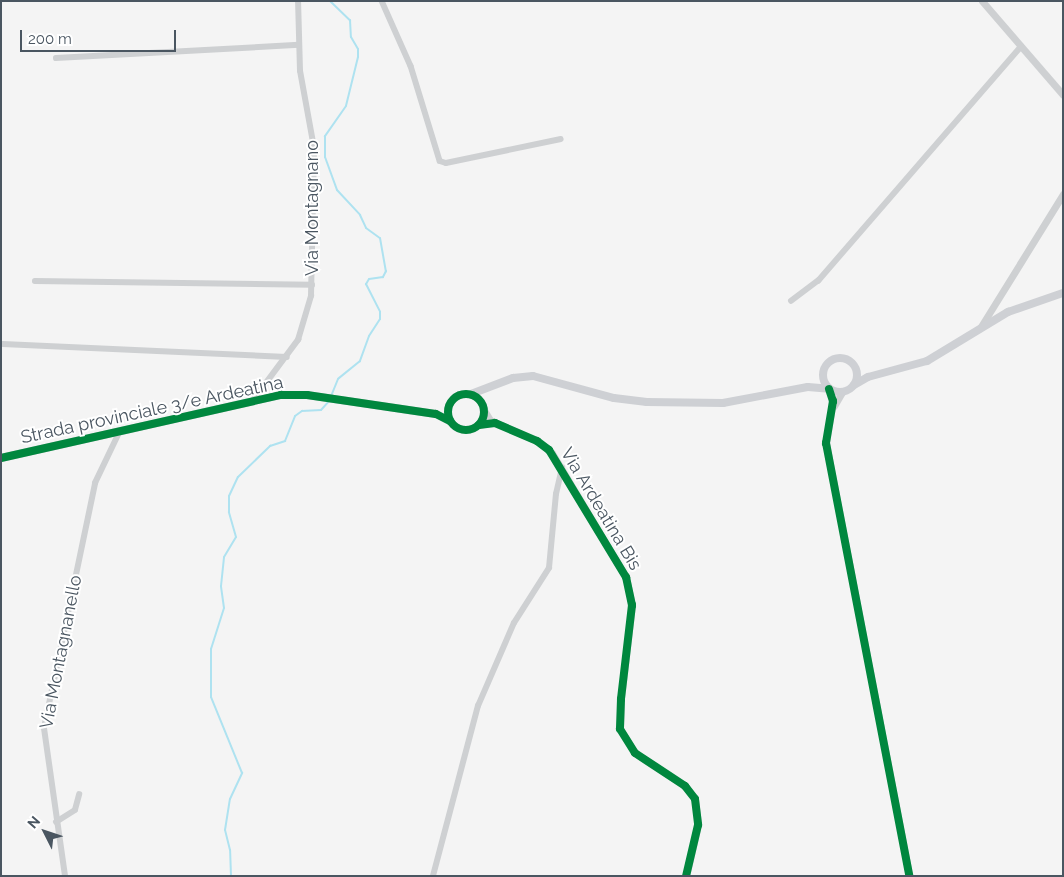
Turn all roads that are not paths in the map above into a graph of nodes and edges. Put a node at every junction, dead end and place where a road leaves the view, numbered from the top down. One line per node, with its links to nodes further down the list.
1 (298, 1): 4 (street, Via Montagnano)
2 (382, 1): 8 (street)
3 (982, 1): 5 (street)
4 (299, 45): 6 (street); 11 (street, Via Montagnano)
5 (1021, 47): 7 (street); 13 (street)
6 (56, 58)
7 (1063, 95)
8 (561, 139)
9 (1063, 194): 14 (street)
10 (35, 281): 11 (street)
11 (312, 285): 16 (street, Via Montagnano)
12 (1063, 293): 14 (main road)
13 (792, 300)
14 (976, 331): 19 (main road)
15 (3, 344): 16 (street)
16 (287, 356): 26 (street, Via Montagnano)
17 (856, 368): 18 (main road); 19 (main road); 20 (main road)
18 (823, 371): 22 (main road); 23 (main road)
19 (879, 374): 20 (main road)
20 (854, 385): 24 (main road)
21 (488, 388): 22 (main road); 25 (main road); 28 (main road)
22 (800, 388): 23 (main road)
23 (829, 389): 24 (main road); 29 (street)
24 (842, 392): 29 (street)
25 (471, 394): 27 (main road); 28 (main road)
26 (254, 399): 30 (main road, Strada provinciale 3/e Ardeatina); 34 (main road, Strada provinciale 3/e Ardeatina)
27 (450, 403): 30 (main road); 31 (main road)
28 (483, 407): 32 (street, Via Ardeatina Bis); 33 (main road)
29 (832, 408): 42 (street)
30 (428, 413): 31 (main road, Strada provinciale 3/e Ardeatina)
31 (450, 421): 33 (main road)
32 (495, 423): 33 (street, Via Ardeatina Bis); 36 (street, Via Ardeatina Bis)
33 (479, 424)
34 (119, 433): 35 (main road, Strada provinciale 3/e Ardeatina); 38 (street, Via Montagnanello)
35 (1, 458)
36 (562, 468): 40 (street); 41 (street, Via Ardeatina Bis)
37 (79, 795): 38 (street)
38 (56, 822): 39 (street, Via Montagnanello)
39 (65, 876)
40 (433, 876)
41 (686, 876)
42 (909, 876)

